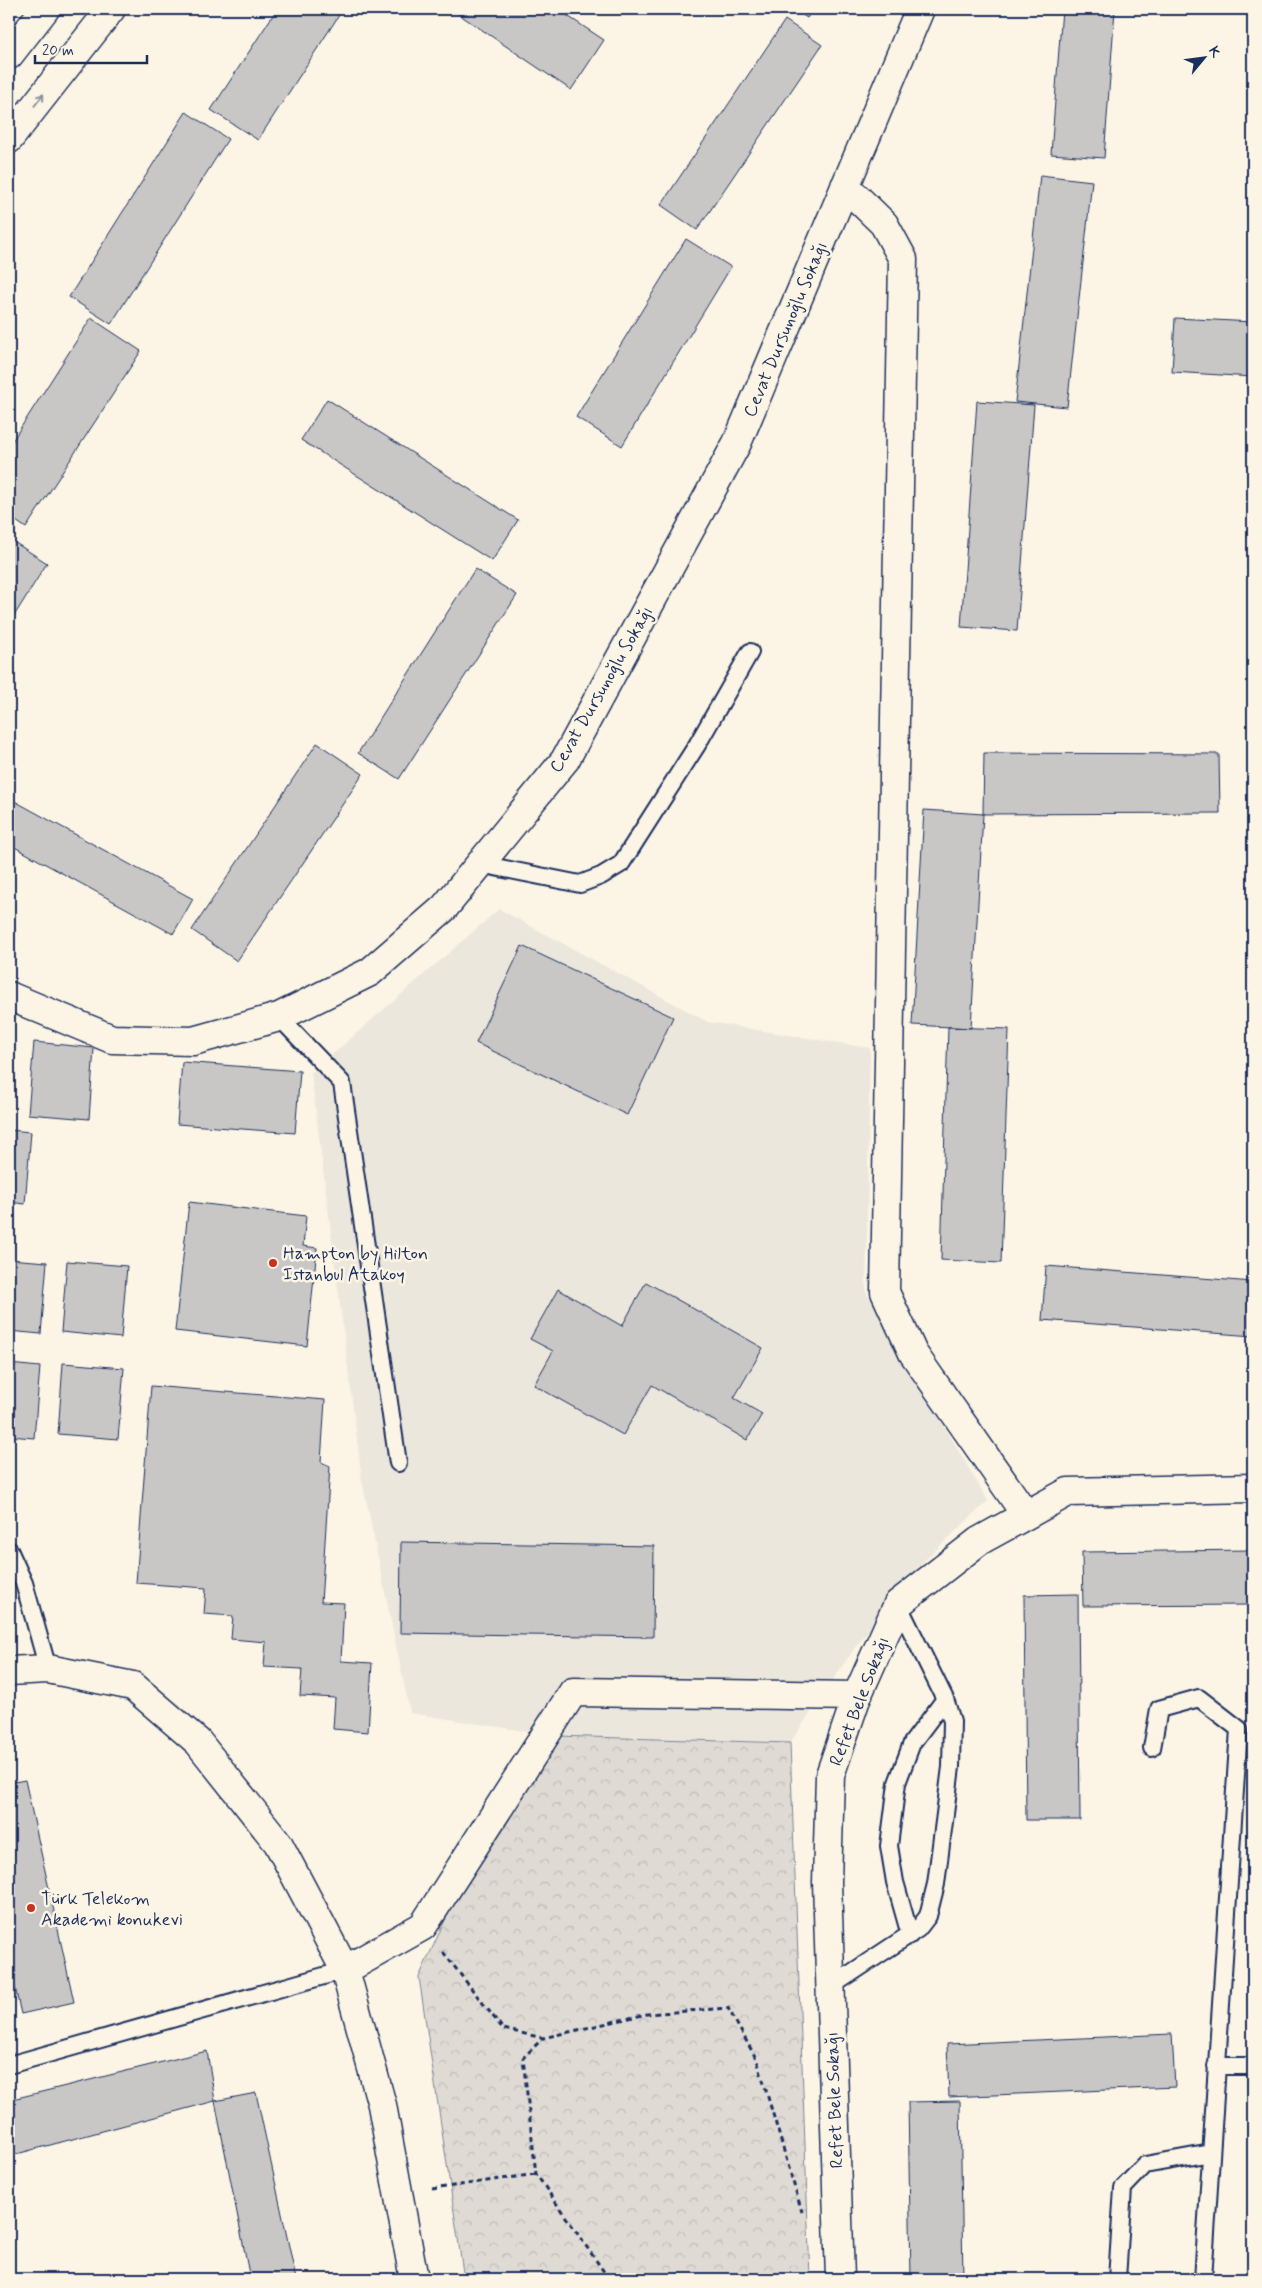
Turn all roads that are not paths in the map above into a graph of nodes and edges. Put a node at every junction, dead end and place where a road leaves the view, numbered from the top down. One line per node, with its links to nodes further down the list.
1 (45, 9): 4 (street)
2 (111, 9): 5 (street, one-way to 2)
3 (920, 9): 6 (street, Cevat Dursunoğlu Sokağı)
4 (9, 55)
5 (9, 138)
6 (845, 186): 8 (street, Cevat Dursunoğlu Sokağı); 13 (street)
7 (750, 652): 8 (lane)
8 (480, 864): 10 (street, Cevat Dursunoğlu Sokağı)
9 (9, 996): 10 (street, Cevat Dursunoğlu Sokağı)
10 (279, 1017): 11 (lane)
11 (398, 1464)
12 (1253, 1488): 13 (street, Refet Bele Sokağı)
13 (1026, 1515): 16 (street, Refet Bele Sokağı)
14 (9, 1550): 15 (lane)
15 (16, 1584): 17 (lane)
16 (898, 1604): 19 (street, Refet Bele Sokağı); 20 (lane)
17 (48, 1668): 18 (street); 23 (street)
18 (9, 1671)
19 (857, 1696): 23 (street); 24 (street, Refet Bele Sokağı)
20 (945, 1699): 22 (lane); 22 (lane)
21 (1152, 1748): 26 (lane)
22 (910, 1935): 24 (lane)
23 (345, 1970): 25 (lane); 29 (street)
24 (830, 1987): 30 (street, Refet Bele Sokağı)
25 (9, 2065)
26 (1216, 2066): 27 (lane); 28 (lane)
27 (1253, 2066)
28 (1211, 2153): 31 (lane); 32 (lane)
29 (414, 2279)
30 (840, 2279)
31 (1117, 2279)
32 (1203, 2279)

